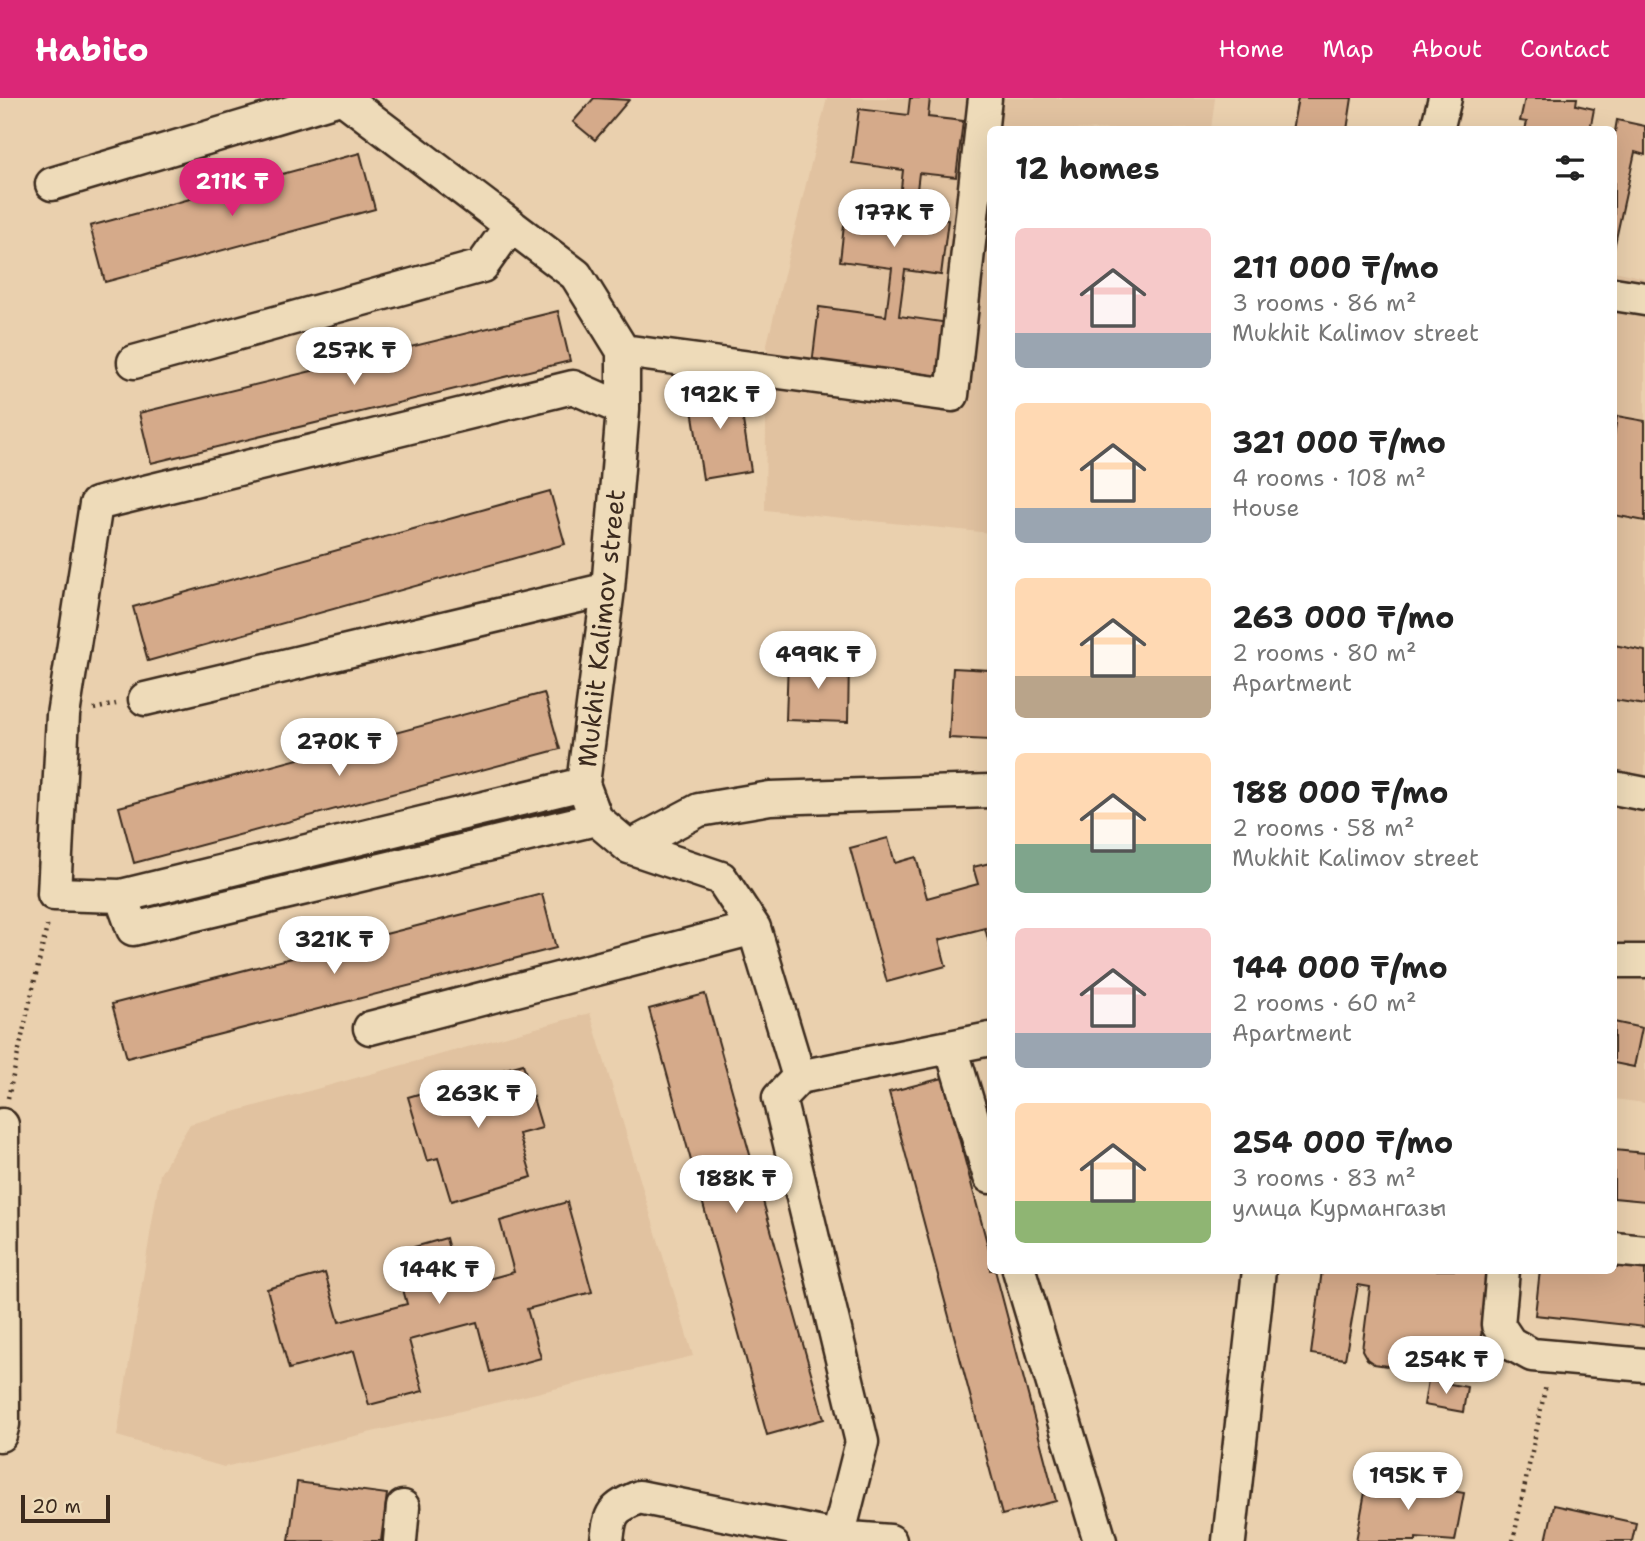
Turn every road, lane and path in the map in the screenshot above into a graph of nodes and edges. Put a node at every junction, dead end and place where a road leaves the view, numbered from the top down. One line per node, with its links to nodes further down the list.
1 (341, 98): 5 (street); 6 (street)
2 (985, 98): 9 (street)
3 (1445, 98): 4 (street)
4 (1438, 126)
5 (52, 184)
6 (511, 225): 9 (street); 10 (street)
7 (1617, 294): 8 (street)
8 (1645, 299)
9 (623, 351): 11 (street, Mukhit Kalimov street)
10 (134, 362)
11 (623, 409): 12 (street, Mukhit Kalimov street); 14 (street)
12 (608, 589): 13 (street); 15 (street, Mukhit Kalimov street)
13 (145, 699): 14 (path)
14 (63, 715): 21 (street)
15 (583, 784): 19 (street, Mukhit Kalimov street); 22 (street)
16 (1617, 789): 18 (street)
17 (987, 791): 20 (street)
18 (1645, 794)
19 (596, 819): 20 (street, Mukhit Kalimov street); 22 (street)
20 (629, 847): 23 (street, Mukhit Kalimov street)
21 (54, 894): 22 (street); 30 (path)
22 (121, 896)
23 (754, 928): 26 (street); 29 (street, Mukhit Kalimov street)
24 (1617, 961): 25 (street)
25 (1645, 961)
26 (370, 1028)
27 (987, 1040): 28 (street)
28 (951, 1046): 29 (street); 31 (street)
29 (799, 1077): 41 (street)
30 (2, 1125): 39 (street)
31 (987, 1167)
32 (1617, 1249): 33 (street)
33 (1645, 1252)
34 (1019, 1274): 45 (street)
35 (1259, 1274): 46 (street)
36 (1503, 1274): 37 (street)
37 (1552, 1357): 38 (street); 47 (path)
38 (1645, 1366)
39 (0, 1434)
40 (403, 1507): 42 (street)
41 (837, 1539): 43 (street); 44 (street)
42 (400, 1541)
43 (607, 1541)
44 (890, 1541)
45 (1100, 1541)
46 (1229, 1541)
47 (1513, 1541)

